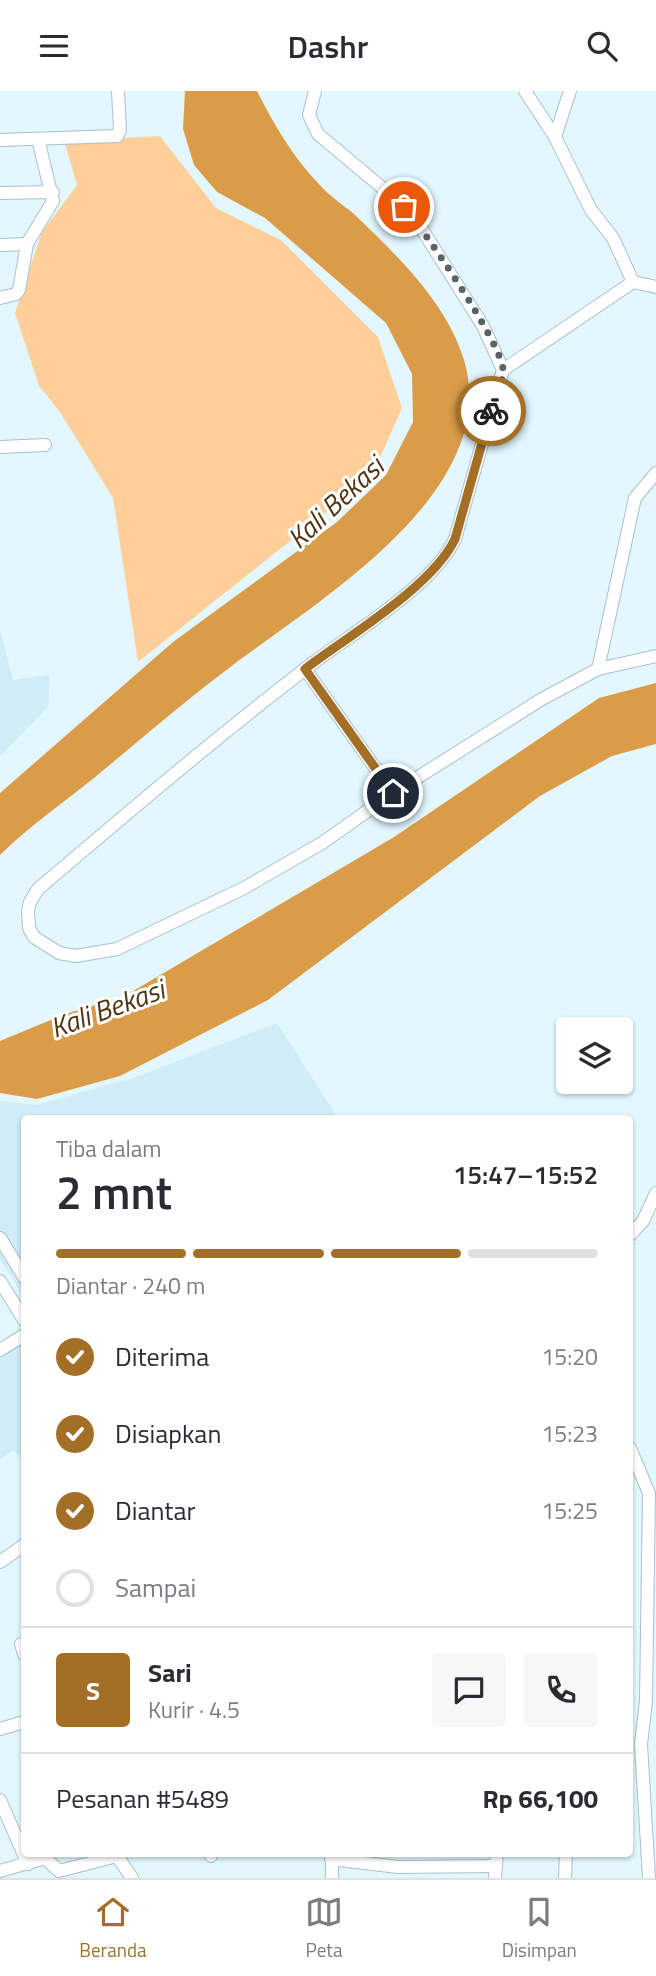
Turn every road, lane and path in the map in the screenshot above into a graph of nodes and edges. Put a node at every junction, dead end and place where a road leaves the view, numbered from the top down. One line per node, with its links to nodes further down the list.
1 (118, 91): 6 (street)
2 (315, 91): 15 (street)
3 (525, 91): 5 (street)
4 (570, 91): 5 (street)
5 (555, 137): 12 (street)
6 (38, 139): 7 (street); 8 (street)
7 (0, 140)
8 (53, 192): 9 (street); 10 (street)
9 (0, 193)
10 (27, 244): 11 (street); 14 (street)
11 (0, 245)
12 (633, 282): 13 (street); 15 (street)
13 (656, 287)
14 (5, 297)
15 (503, 370): 20 (street)
16 (45, 445): 17 (street)
17 (0, 447)
18 (656, 473): 21 (street)
19 (656, 656): 21 (street)
20 (305, 669): 22 (street); 22 (street)
21 (598, 669): 22 (street)
22 (393, 793)
23 (656, 1193): 24 (street)
24 (633, 1232)
25 (0, 1238): 26 (street)
26 (21, 1272)
27 (0, 1281): 28 (street)
28 (21, 1315)
29 (21, 1337): 30 (street)
30 (0, 1350)
31 (633, 1459): 37 (street)
32 (21, 1547): 33 (street)
33 (0, 1562)
34 (21, 1723): 35 (street)
35 (0, 1729)
36 (633, 1736): 37 (street)
37 (640, 1744): 53 (street)
38 (0, 1800): 39 (street)
39 (21, 1848)
40 (25, 1857): 46 (street)
41 (114, 1857): 49 (street)
42 (118, 1857): 50 (street)
43 (332, 1857): 51 (street)
44 (338, 1857): 47 (street)
45 (566, 1857): 52 (street)
46 (28, 1864): 48 (street); 49 (street)
47 (496, 1866)
48 (0, 1871)
49 (73, 1873)
50 (132, 1878)
51 (332, 1878)
52 (565, 1878)
53 (649, 1878)

